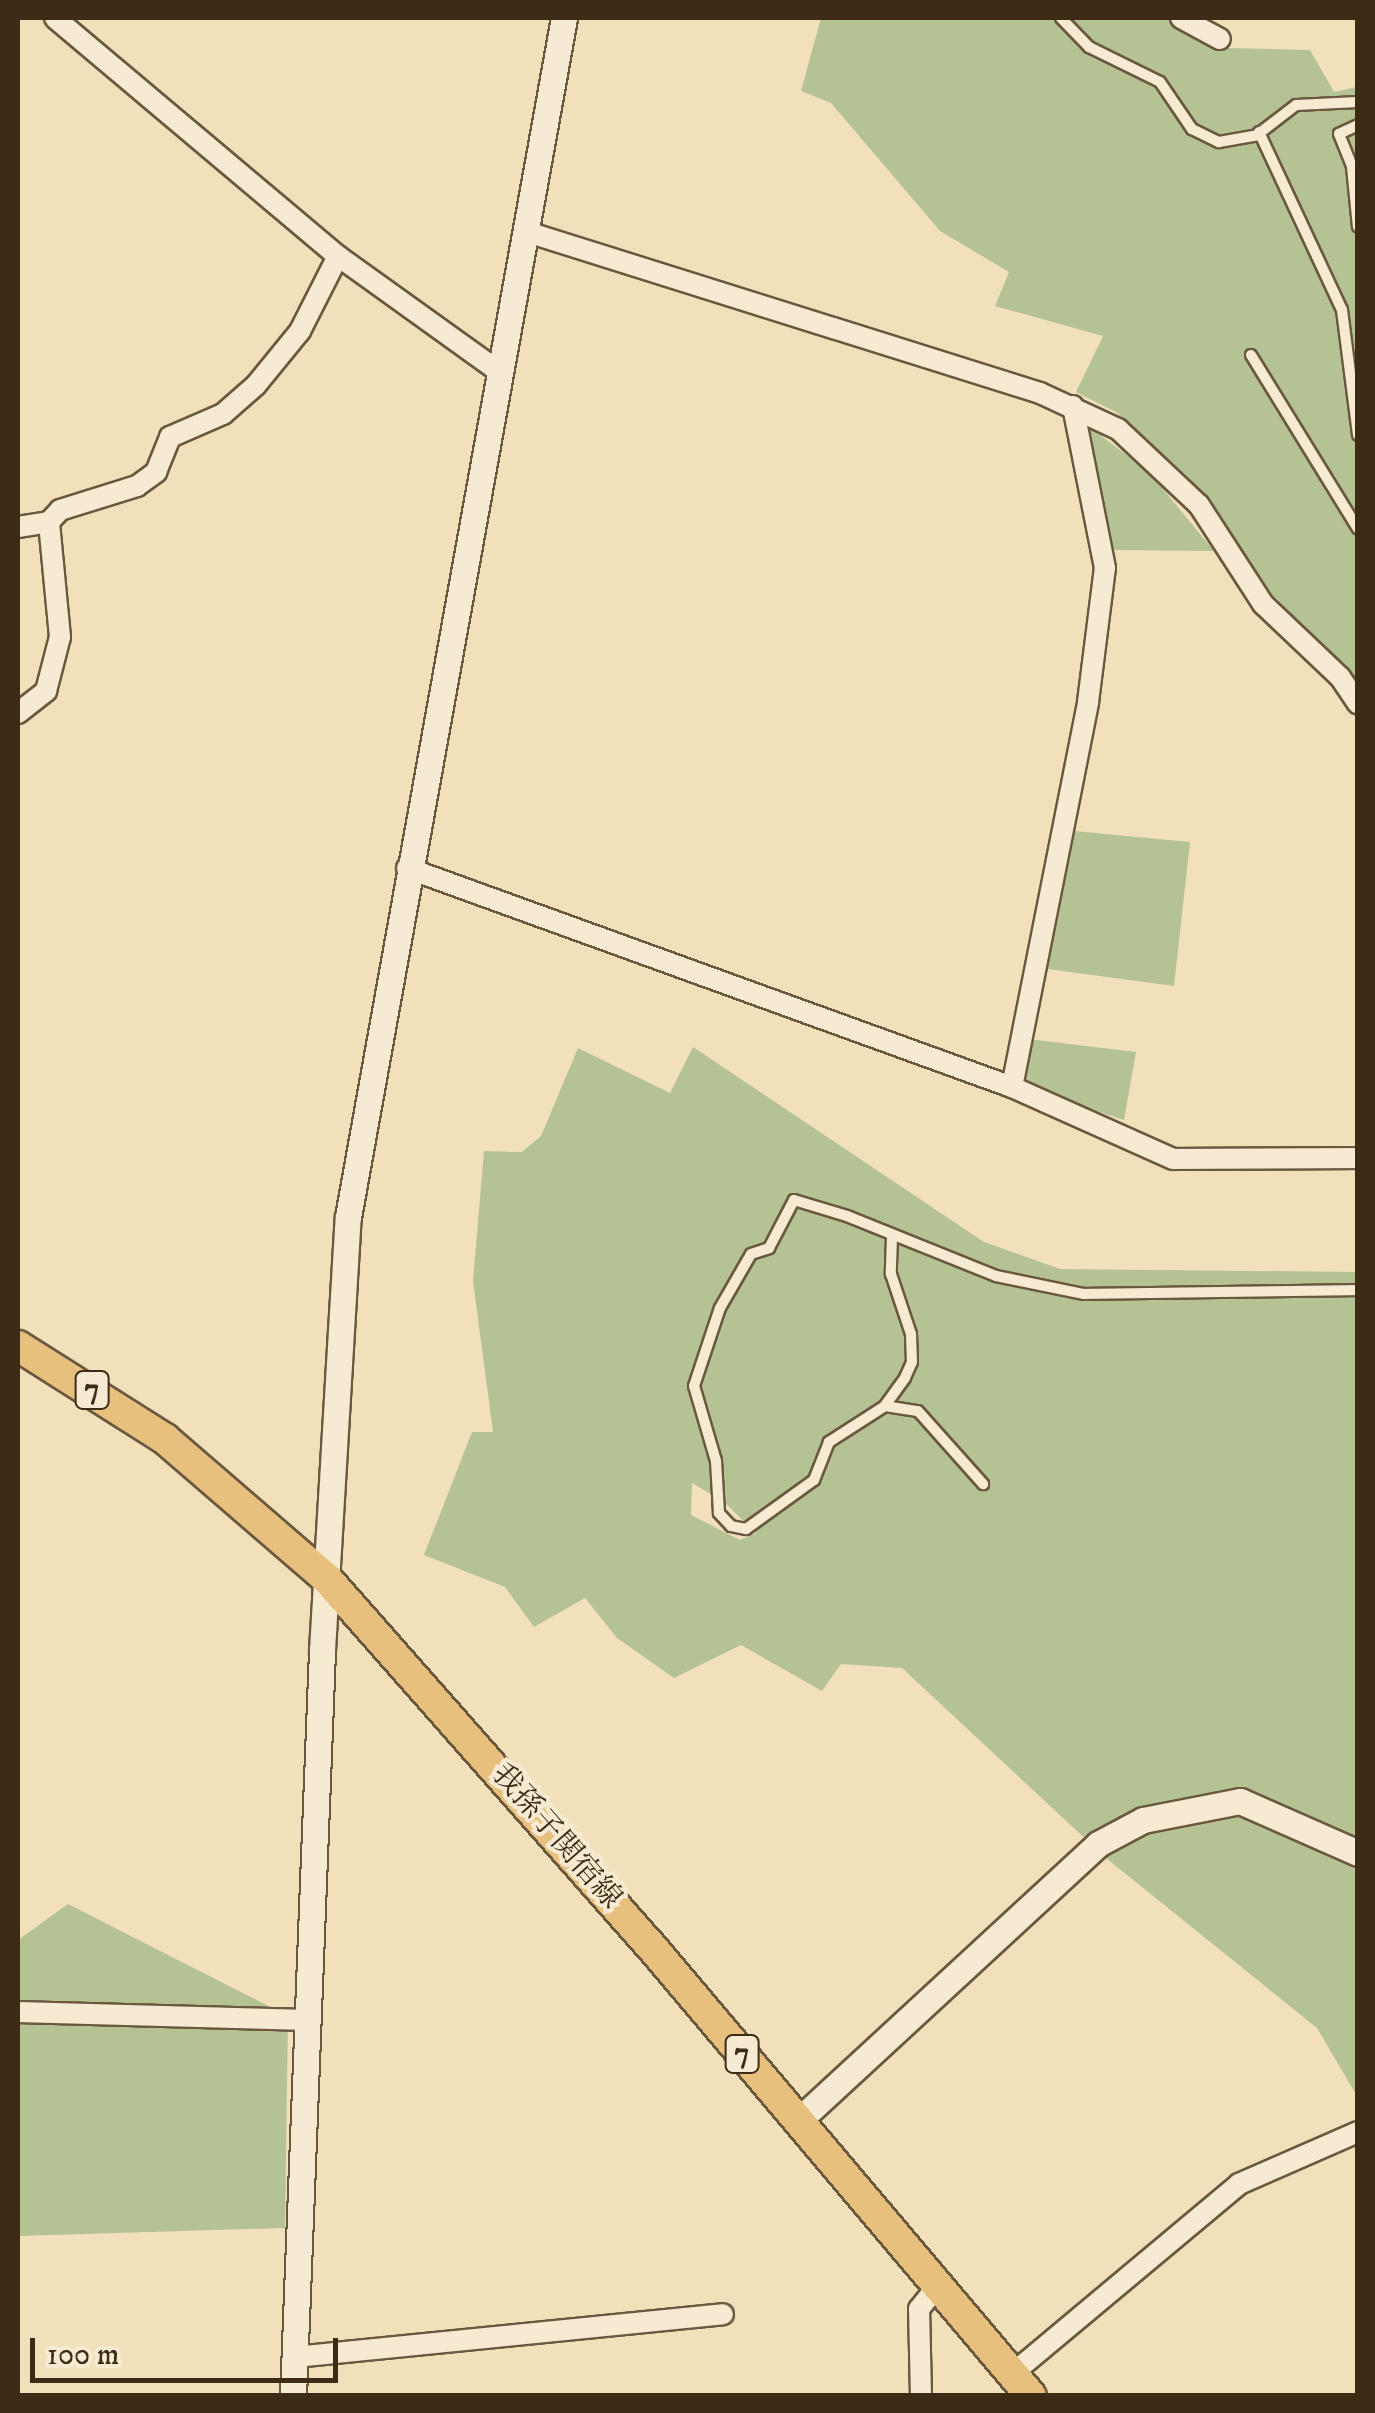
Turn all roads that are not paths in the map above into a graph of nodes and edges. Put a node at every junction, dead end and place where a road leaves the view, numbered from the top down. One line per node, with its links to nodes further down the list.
1 (55, 18): 11 (street)
2 (564, 18): 10 (street)
3 (1061, 18): 8 (lane)
4 (1181, 18): 5 (street)
5 (1220, 39)
6 (1358, 102): 8 (lane)
7 (1358, 125): 9 (lane)
8 (1259, 132): 15 (lane)
9 (1358, 228)
10 (524, 232): 13 (street); 14 (street)
11 (338, 256): 13 (street); 16 (street)
12 (1251, 355): 18 (lane)
13 (498, 371): 21 (street)
14 (1072, 406): 19 (street); 22 (street)
15 (1358, 435)
16 (49, 522): 17 (street); 20 (street)
17 (18, 527)
18 (1358, 530)
19 (1358, 704)
20 (18, 713)
21 (406, 868): 22 (street); 29 (street)
22 (1012, 1086): 23 (street)
23 (1358, 1158)
24 (892, 1237): 25 (lane); 27 (lane); 27 (lane)
25 (1358, 1290)
26 (18, 1346): 29 (main road, 我孫子関宿線 / 7)
27 (885, 1406): 28 (lane)
28 (983, 1484)
29 (327, 1580): 32 (street); 33 (main road, 我孫子関宿線 / 7)
30 (1358, 1853): 33 (street)
31 (18, 2012): 32 (street)
32 (307, 2020): 37 (street)
33 (798, 2121): 35 (main road, 我孫子関宿線 / 7)
34 (1358, 2132): 38 (street)
35 (936, 2288): 38 (main road, 我孫子関宿線 / 7); 40 (street)
36 (723, 2314): 37 (street)
37 (295, 2357): 39 (street)
38 (1022, 2385)
39 (294, 2396)
40 (922, 2396)

